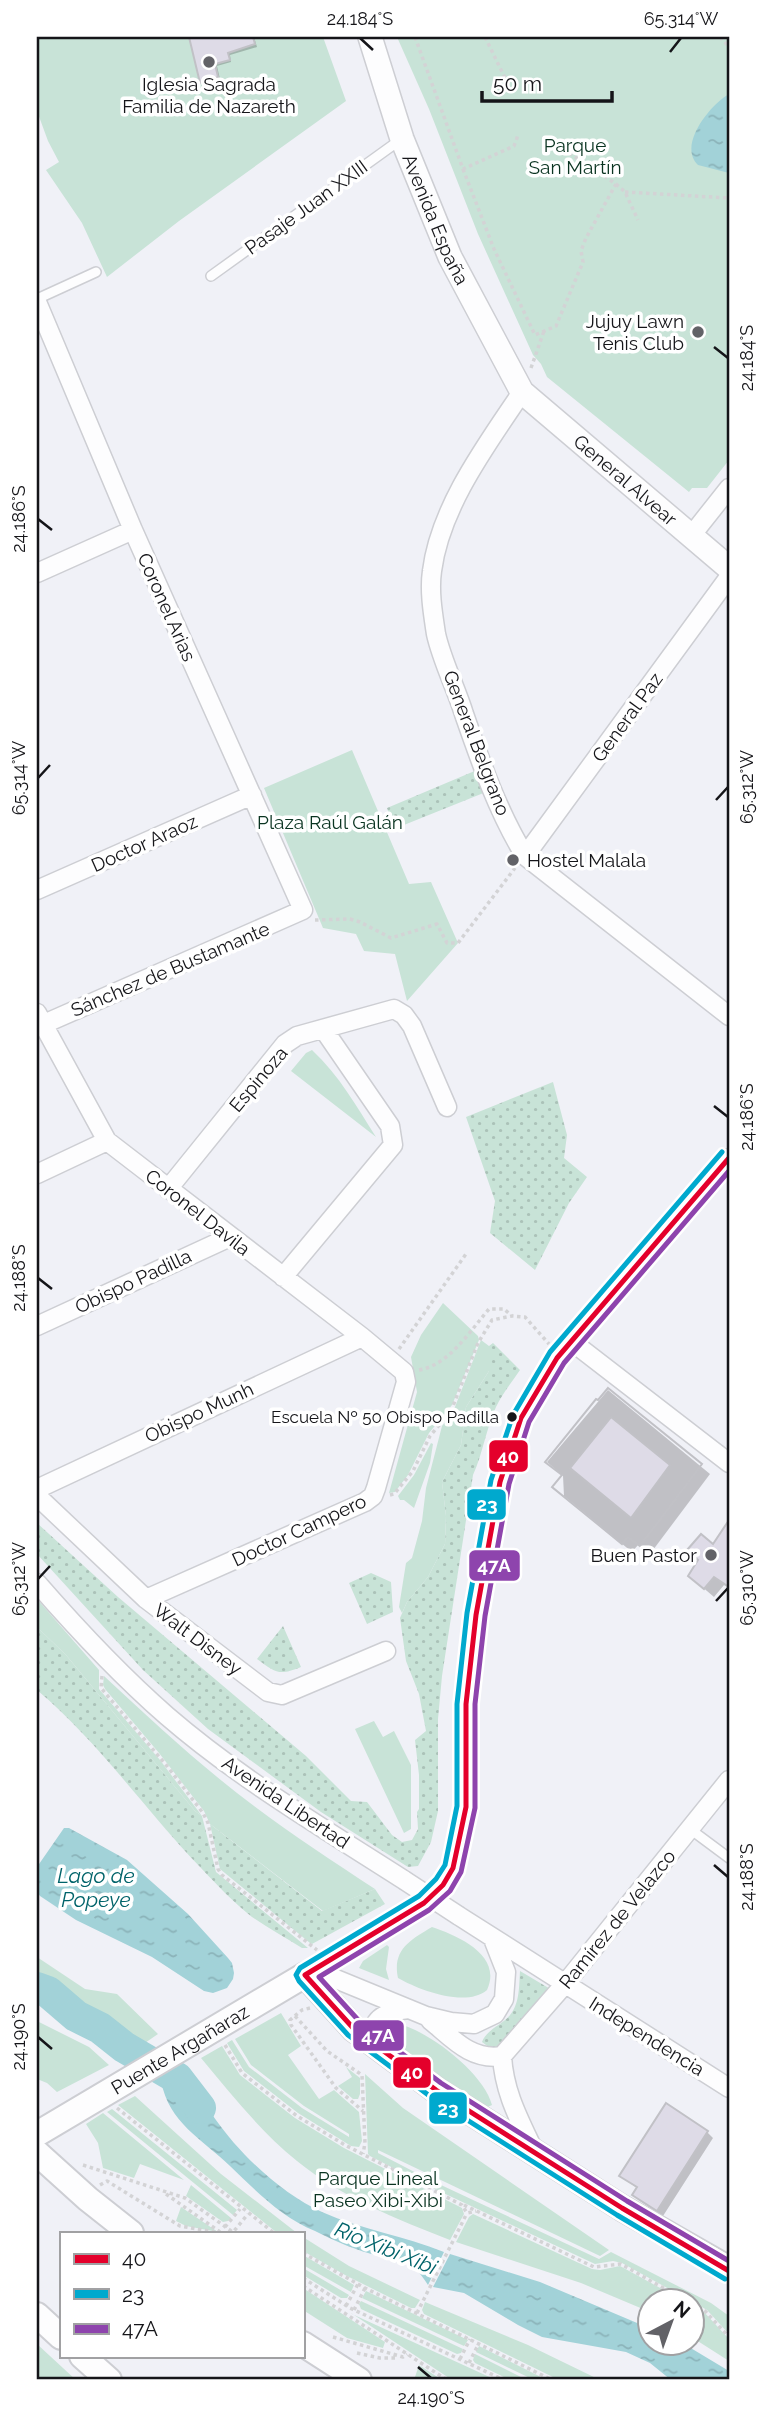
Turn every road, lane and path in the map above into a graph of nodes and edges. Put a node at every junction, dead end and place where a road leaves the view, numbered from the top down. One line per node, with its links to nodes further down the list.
1 (370, 37): 8 (street, Avenida España)
2 (415, 37): 10 (path)
3 (485, 37): 6 (path)
4 (720, 37): 5 (path)
5 (729, 47)
6 (507, 82)
7 (517, 135): 10 (path)
8 (402, 139): 16 (lane, Pasaje Juan XXIII); 19 (street, Avenida España)
9 (548, 139): 11 (path)
10 (463, 169): 18 (path)
11 (616, 184): 12 (path); 18 (path)
12 (625, 192): 13 (path); 14 (path)
13 (729, 198)
14 (638, 220)
15 (96, 272): 17 (lane)
16 (211, 276)
17 (37, 300): 21 (street, Coronel Arias)
18 (544, 331): 19 (path)
19 (522, 392): 22 (street, General Alvear); 27 (street, General Belgrano)
20 (729, 488): 22 (street)
21 (133, 530): 24 (street); 26 (street, Coronel Arias)
22 (691, 536): 23 (street, General Alvear)
23 (729, 568)
24 (37, 573)
25 (729, 578): 27 (street, General Paz)
26 (252, 795): 28 (street, Doctor Araoz); 29 (street, Coronel Arias)
27 (525, 856): 30 (path); 31 (street, General Belgrano)
28 (37, 890)
29 (303, 910): 30 (street, Sánchez de Bustamante)
30 (280, 921): 32 (street, Sánchez de Bustamante)
31 (729, 1016)
32 (39, 1021): 35 (street, Coronel Davila)
33 (324, 1030): 34 (street, Espinoza); 38 (street, Espinoza); 41 (street)
34 (447, 1107)
35 (107, 1141): 37 (street); 38 (street, Coronel Davila)
36 (729, 1158): 45 (street)
37 (37, 1174)
38 (168, 1189): 39 (street, Coronel Davila)
39 (230, 1237): 41 (street, Coronel Davila); 43 (street, Obispo Padilla)
40 (466, 1254): 47 (path)
41 (283, 1277): 44 (street, Coronel Davila)
42 (512, 1316): 46 (path); 47 (path); 49 (path)
43 (37, 1326)
44 (362, 1337): 47 (street, Coronel Davila); 50 (street, Obispo Munh)
45 (571, 1341): 46 (street); 48 (street)
46 (556, 1358): 61 (street)
47 (397, 1366): 49 (street, Doctor Campero)
48 (729, 1463)
49 (376, 1488): 53 (street, Doctor Campero)
50 (37, 1489)
51 (37, 1496): 53 (street, Walt Disney)
52 (37, 1583): 59 (street, Avenida Libertad, bridge)
53 (146, 1599): 54 (street, Walt Disney)
54 (386, 1651)
55 (102, 1672): 60 (path)
56 (729, 1780): 57 (street, Ramírez de Velazco)
57 (690, 1829): 58 (lane); 62 (street, Ramírez de Velazco)
58 (729, 1858)
59 (493, 1939): 62 (street, Avenida Libertad); 63 (street)
60 (323, 1952)
61 (301, 1978): 63 (street); 65 (main road); 70 (main road, Puente Argañaraz)
62 (564, 1985): 66 (street, Ramírez de Velazco); 67 (street, Independencia)
63 (418, 2013): 65 (street); 66 (street)
64 (225, 2045): 75 (path)
65 (386, 2053): 74 (main road)
66 (502, 2056): 74 (street)
67 (729, 2088)
68 (115, 2107): 80 (path)
69 (363, 2110): 69 (path); 75 (path)
70 (71, 2112): 71 (main road); 72 (main road, Puente Argañaraz)
71 (37, 2116)
72 (37, 2134)
73 (37, 2153): 85 (main road)
74 (535, 2153): 92 (main road)
75 (363, 2155): 79 (path)
76 (81, 2165): 77 (path)
77 (106, 2172): 78 (path); 86 (path)
78 (161, 2191): 84 (path); 87 (path)
79 (462, 2205): 81 (path); 82 (path)
80 (240, 2209): 83 (path); 84 (path)
81 (475, 2211): 82 (path); 97 (path)
82 (467, 2213): 101 (path)
83 (248, 2214): 89 (path); 90 (path)
84 (225, 2227): 88 (path)
85 (130, 2232)
86 (215, 2232)
87 (220, 2232)
88 (230, 2232)
89 (232, 2232)
90 (273, 2232)
91 (304, 2254): 94 (path)
92 (728, 2269)
93 (304, 2279): 98 (path)
94 (358, 2284): 96 (path); 98 (path)
95 (304, 2287): 99 (path)
96 (365, 2288): 98 (path); 101 (path)
97 (664, 2288)
98 (350, 2308): 99 (path); 112 (path)
99 (339, 2309): 110 (path)
100 (706, 2312): 105 (path)
101 (417, 2314): 106 (path)
102 (37, 2315): 103 (main road)
103 (60, 2336)
104 (333, 2337): 110 (path)
105 (729, 2337)
106 (470, 2339): 107 (path); 112 (path)
107 (479, 2343): 113 (path); 118 (path)
108 (304, 2345): 115 (main road)
109 (355, 2352): 110 (path)
110 (405, 2356): 116 (path)
111 (84, 2358): 114 (main road)
112 (460, 2359): 113 (path)
113 (469, 2363): 117 (path)
114 (109, 2380)
115 (359, 2380)
116 (447, 2380)
117 (504, 2380)
118 (552, 2380)

